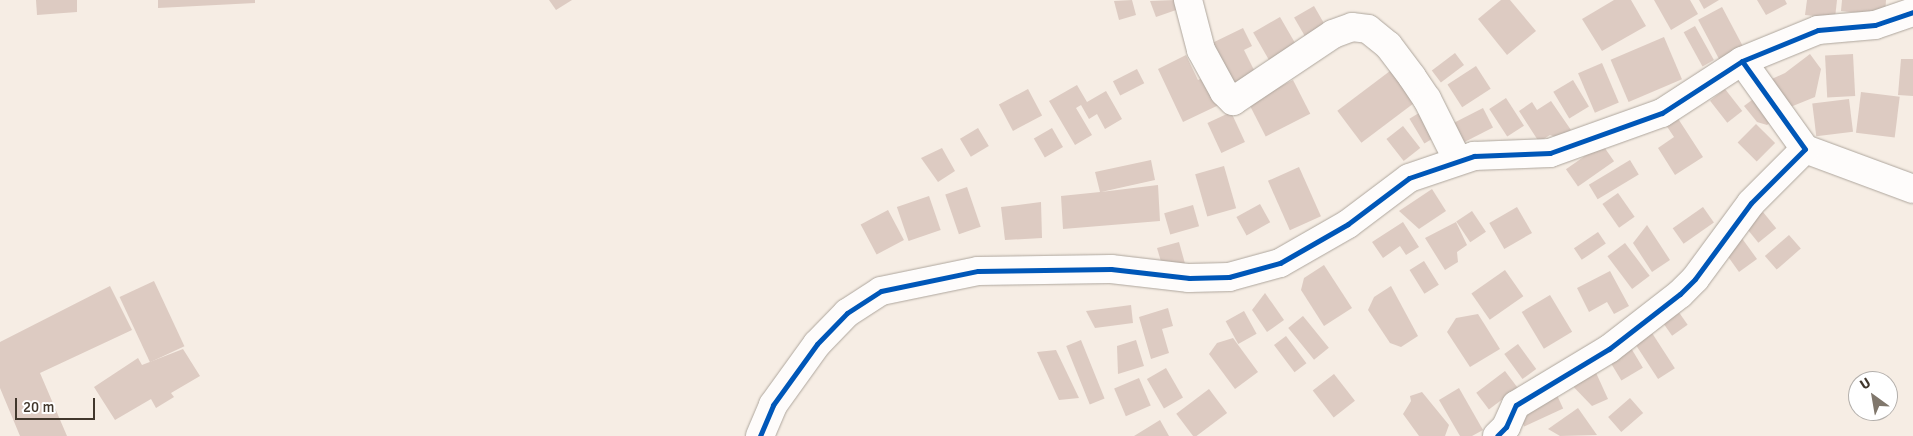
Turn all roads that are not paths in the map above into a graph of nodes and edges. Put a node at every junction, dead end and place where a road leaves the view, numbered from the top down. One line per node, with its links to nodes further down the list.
1 (1188, 0): 5 (street)
2 (1913, 12): 3 (street)
3 (1742, 61): 4 (street); 5 (street)
4 (1805, 149): 6 (street); 8 (street)
5 (1458, 161): 7 (street)
6 (1913, 189)
7 (760, 436)
8 (1497, 436)

